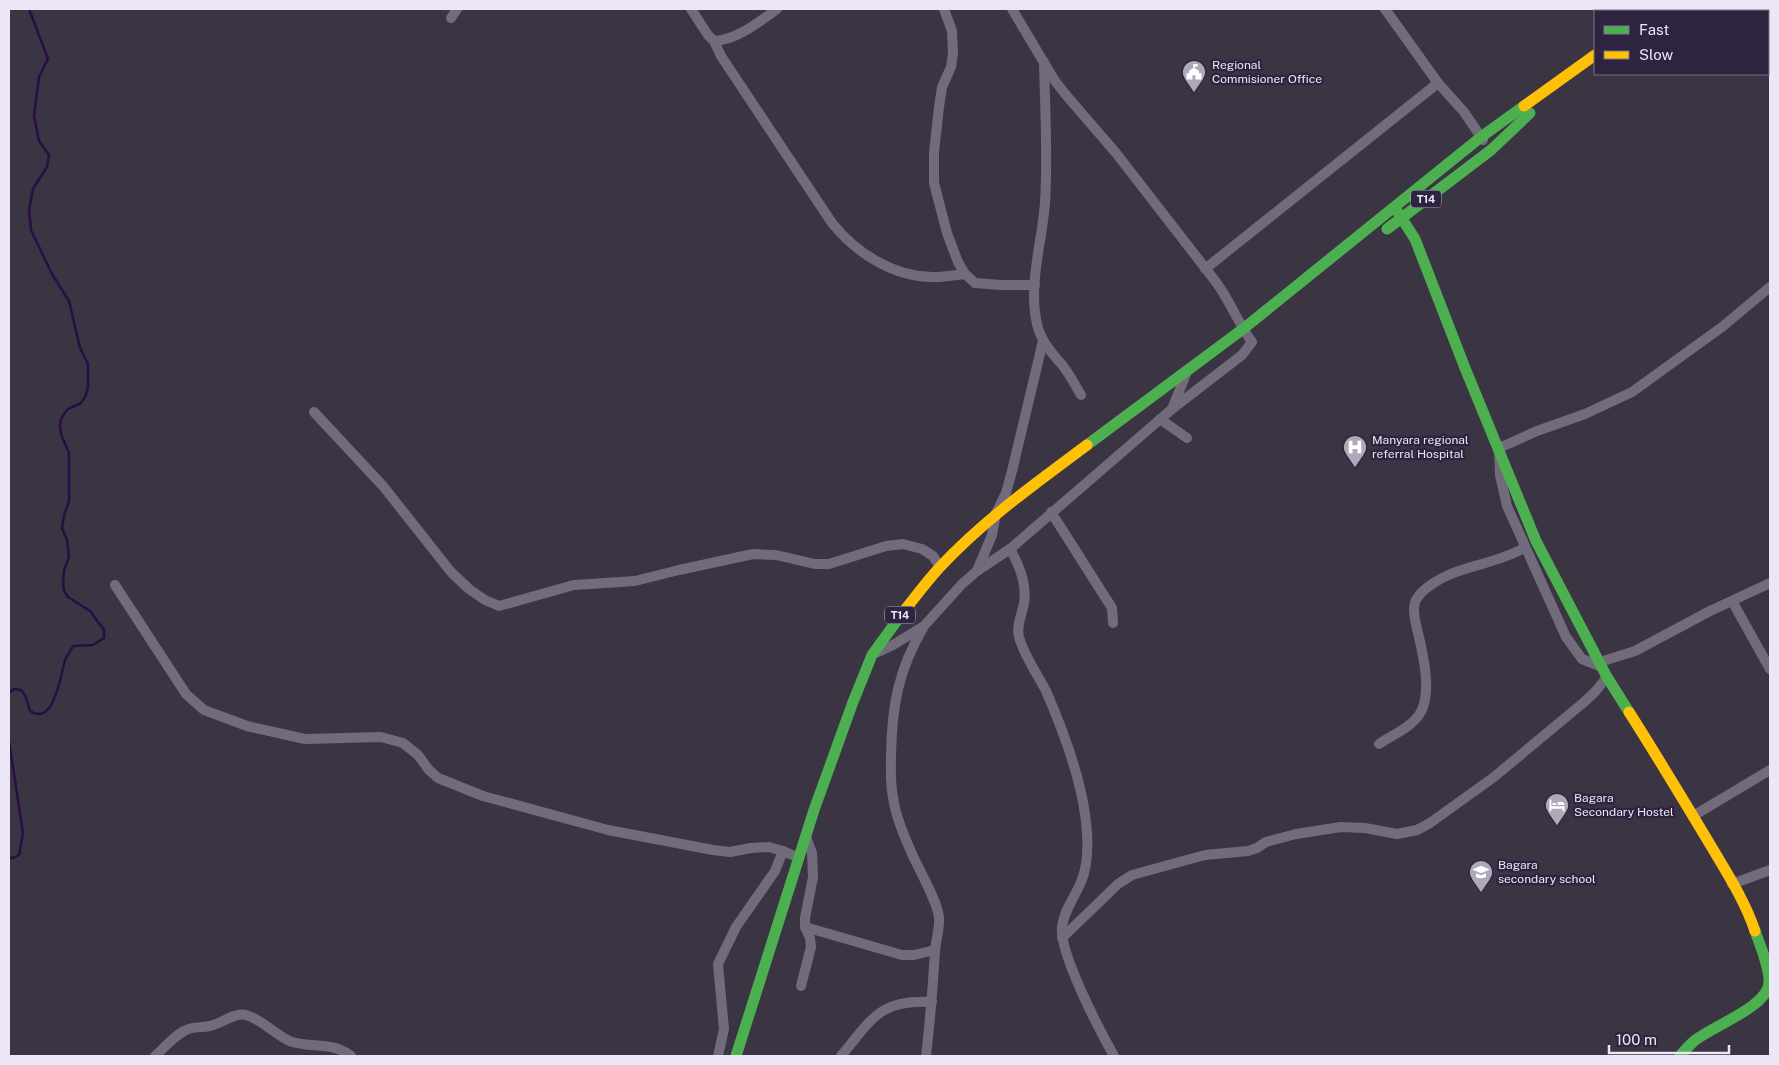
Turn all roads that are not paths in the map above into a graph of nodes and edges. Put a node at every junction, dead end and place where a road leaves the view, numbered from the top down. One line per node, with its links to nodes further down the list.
1 (457, 9): 7 (street)
2 (691, 9): 8 (street)
3 (777, 9): 8 (street)
4 (944, 9): 20 (street)
5 (1012, 9): 10 (street)
6 (1385, 9): 12 (street)
7 (450, 18)
8 (714, 40): 20 (street)
9 (1594, 56): 11 (main road, T14)
10 (1044, 62): 19 (street); 21 (street)
11 (1577, 68): 13 (main road, T14); 14 (main road, T14)
12 (1438, 83): 13 (street); 19 (street)
13 (1482, 137): 14 (street); 15 (main road, T14)
14 (1491, 150): 16 (main road, T14)
15 (1395, 207): 16 (main road); 23 (main road, T14)
16 (1402, 218): 17 (main road, T14); 32 (main road)
17 (1378, 235)
18 (1355, 253): 23 (main road, T14)
19 (1205, 269): 24 (street)
20 (966, 274): 21 (street)
21 (1035, 285): 25 (street)
22 (1770, 287): 32 (street)
23 (1263, 313): 24 (main road, T14)
24 (1243, 329): 26 (main road, T14); 28 (street)
25 (1043, 341): 27 (street); 34 (street)
26 (1187, 370): 28 (street); 34 (main road, T14)
27 (1080, 395)
28 (1172, 409): 30 (street)
29 (314, 412): 37 (street)
30 (1160, 419): 31 (street); 33 (street)
31 (1187, 438)
32 (1499, 448): 35 (street); 45 (main road)
33 (1051, 512): 36 (street); 42 (street)
34 (996, 514): 37 (main road, T14); 38 (street)
35 (1524, 548): 45 (street); 47 (street)
36 (1010, 549): 38 (street); 56 (street)
37 (940, 567): 44 (main road, T14)
38 (977, 571): 43 (street)
39 (1770, 583): 41 (street)
40 (116, 585): 51 (street)
41 (1732, 601): 45 (street); 46 (street)
42 (1112, 623)
43 (924, 626): 44 (street); 57 (street)
44 (872, 655): 50 (main road, T14)
45 (1603, 669): 49 (main road); 56 (street)
46 (1770, 669)
47 (1379, 744)
48 (1770, 770): 49 (street)
49 (1693, 816): 54 (main road)
50 (806, 836): 52 (main road, T14); 55 (street)
51 (782, 851): 52 (street); 62 (street)
52 (799, 858): 63 (main road, T14)
53 (1770, 870): 54 (street)
54 (1732, 884): 67 (main road)
55 (805, 927): 57 (street); 58 (street)
56 (1062, 938): 66 (street)
57 (935, 950): 59 (street)
58 (801, 986)
59 (932, 1002): 64 (street); 65 (street)
60 (155, 1056): 61 (street)
61 (351, 1056)
62 (718, 1056)
63 (736, 1056)
64 (841, 1056)
65 (926, 1056)
66 (1114, 1056)
67 (1680, 1056)

